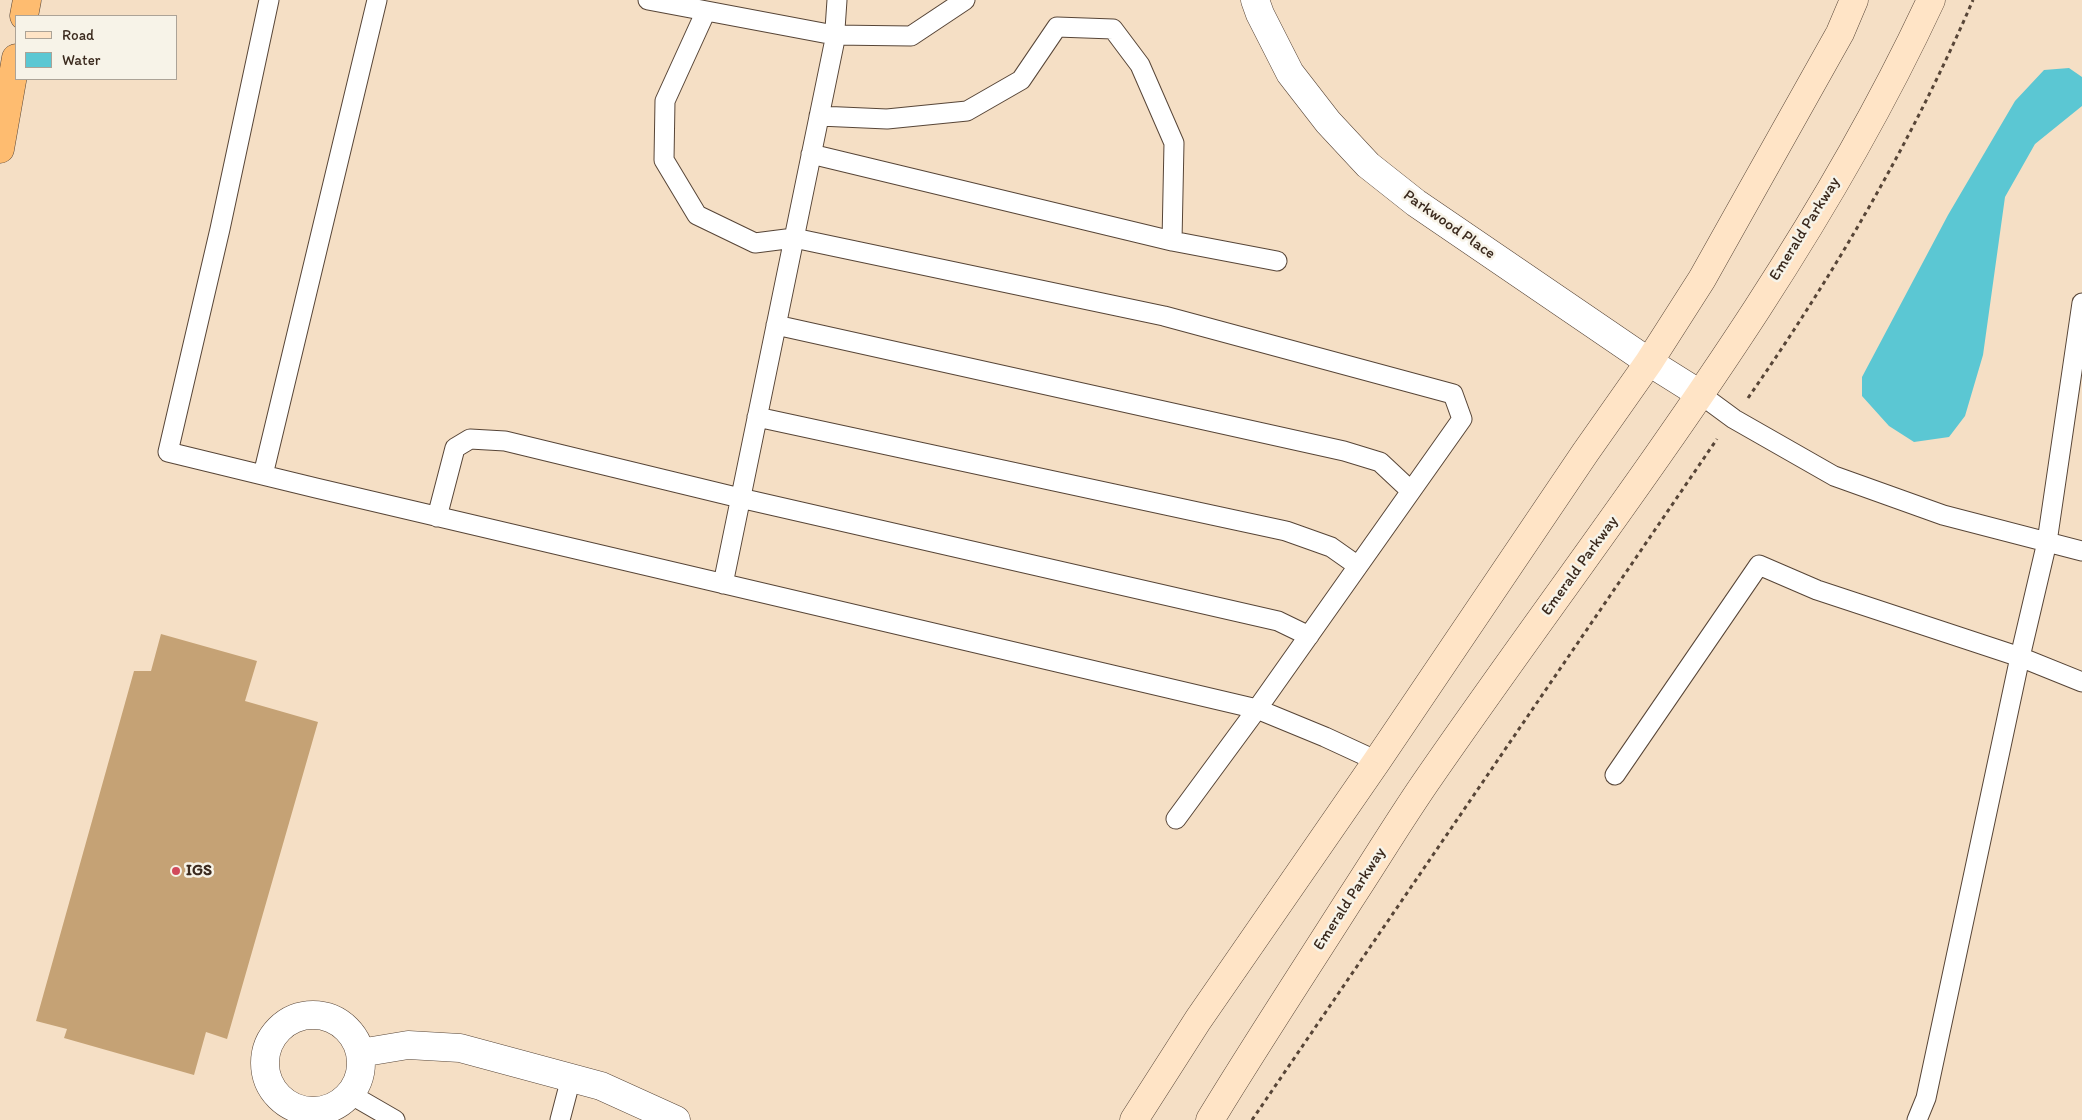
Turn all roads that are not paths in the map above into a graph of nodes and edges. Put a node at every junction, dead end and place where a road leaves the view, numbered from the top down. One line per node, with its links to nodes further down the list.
1 (27, 0): 11 (highway)
2 (269, 0): 25 (lane)
3 (377, 0): 25 (lane)
4 (648, 0): 10 (lane)
5 (837, 0): 12 (lane)
6 (965, 0): 12 (lane)
7 (1255, 0): 22 (street, Parkwood Place)
8 (1854, 0): 22 (main road)
9 (1931, 0): 23 (main road, Emerald Parkway)
10 (706, 11): 12 (lane); 17 (lane)
11 (24, 15)
12 (834, 35): 14 (lane)
13 (15, 64): 15 (highway)
14 (819, 116): 16 (lane); 18 (lane)
15 (0, 149)
16 (811, 154): 17 (lane); 18 (lane)
17 (794, 238): 21 (lane); 26 (lane)
18 (1172, 241): 19 (lane)
19 (1277, 261)
20 (2082, 303): 29 (lane)
21 (776, 325): 24 (lane); 26 (lane)
22 (1650, 362): 23 (street, Parkwood Place); 37 (main road)
23 (1700, 394): 29 (lane); 47 (main road, Emerald Parkway)
24 (757, 417): 27 (lane); 31 (lane)
25 (263, 475): 28 (lane)
26 (1411, 491): 31 (lane)
27 (740, 498): 28 (lane); 32 (lane); 33 (lane)
28 (437, 517): 32 (lane)
29 (2047, 542): 30 (lane); 34 (lane)
30 (2082, 551)
31 (1358, 566): 33 (lane)
32 (723, 584): 36 (lane)
33 (1309, 636): 36 (lane)
34 (2020, 657): 35 (lane); 38 (lane); 48 (lane)
35 (2082, 682)
36 (1257, 710): 37 (lane); 39 (lane)
37 (1377, 761): 46 (main road)
38 (1615, 775)
39 (1176, 819)
40 (360, 1053): 41 (street); 42 (street); 42 (street)
41 (571, 1078): 44 (lane); 45 (street)
42 (350, 1094): 43 (lane)
43 (395, 1120)
44 (560, 1120)
45 (676, 1120)
46 (1134, 1120)
47 (1210, 1120)
48 (1916, 1120)

